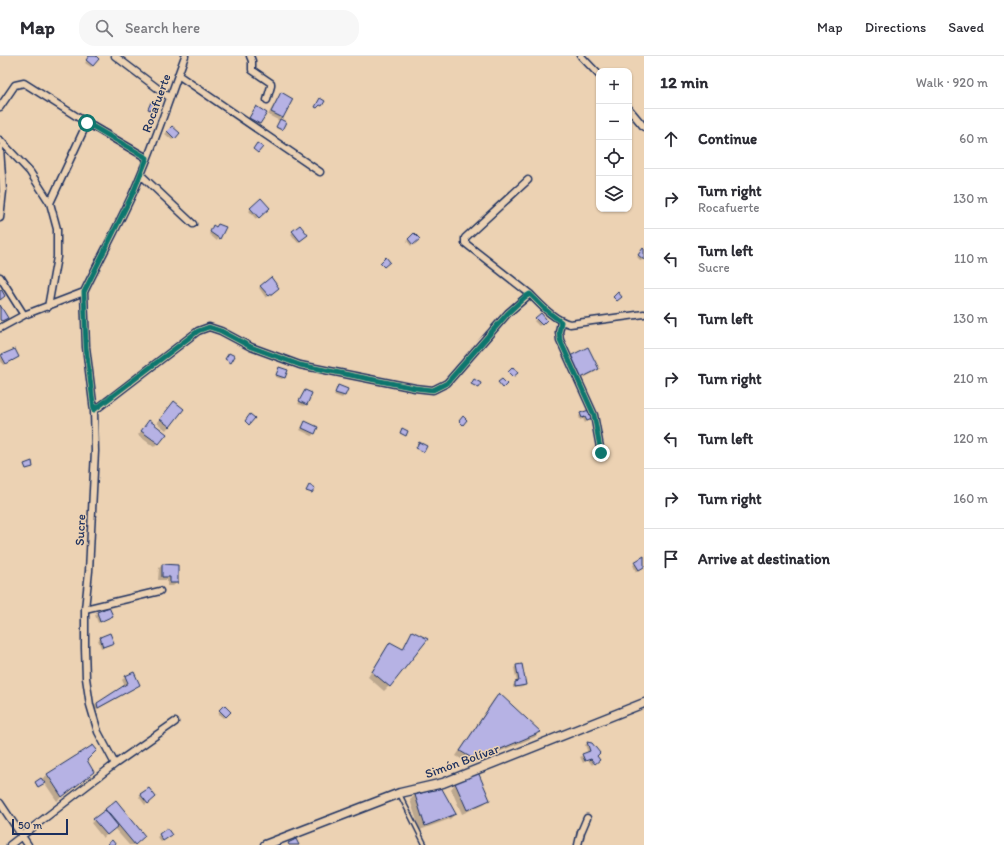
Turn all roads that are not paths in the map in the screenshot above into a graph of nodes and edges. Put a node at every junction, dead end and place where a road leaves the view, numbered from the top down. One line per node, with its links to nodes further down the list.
1 (115, 56): 7 (street)
2 (185, 56): 6 (street, Rocafuerte)
3 (250, 56): 8 (street)
4 (580, 56): 5 (street)
5 (596, 72)
6 (178, 75): 7 (street, Rocafuerte); 16 (street)
7 (169, 97): 15 (street, Rocafuerte)
8 (267, 100)
9 (0, 108): 11 (street)
10 (632, 113): 12 (street)
11 (87, 123): 15 (street); 19 (street)
12 (644, 127)
13 (0, 140): 19 (street)
14 (0, 148): 20 (street)
15 (147, 158): 17 (street, Rocafuerte)
16 (320, 172)
17 (141, 175): 21 (street); 23 (street, Rocafuerte)
18 (528, 180): 24 (street)
19 (50, 203): 25 (street)
20 (0, 218)
21 (193, 224)
22 (0, 277): 27 (street)
23 (84, 292): 25 (street); 30 (street, Sucre)
24 (530, 294): 28 (street); 30 (street)
25 (48, 307): 27 (street)
26 (644, 314): 28 (street)
27 (24, 315): 29 (street)
28 (561, 322): 31 (street)
29 (0, 328)
30 (94, 410): 33 (street, Sucre)
31 (601, 453)
32 (160, 591): 33 (street)
33 (85, 609): 36 (street, Sucre)
34 (644, 703): 37 (street, Simón Bolívar)
35 (175, 722): 36 (street)
36 (115, 764): 40 (street)
37 (400, 793): 43 (street, Simón Bolívar); 44 (lane)
38 (0, 803): 40 (street)
39 (586, 818): 45 (street)
40 (22, 837): 41 (street); 42 (street)
41 (10, 845)
42 (28, 845)
43 (265, 845)
44 (425, 845)
45 (578, 845)

